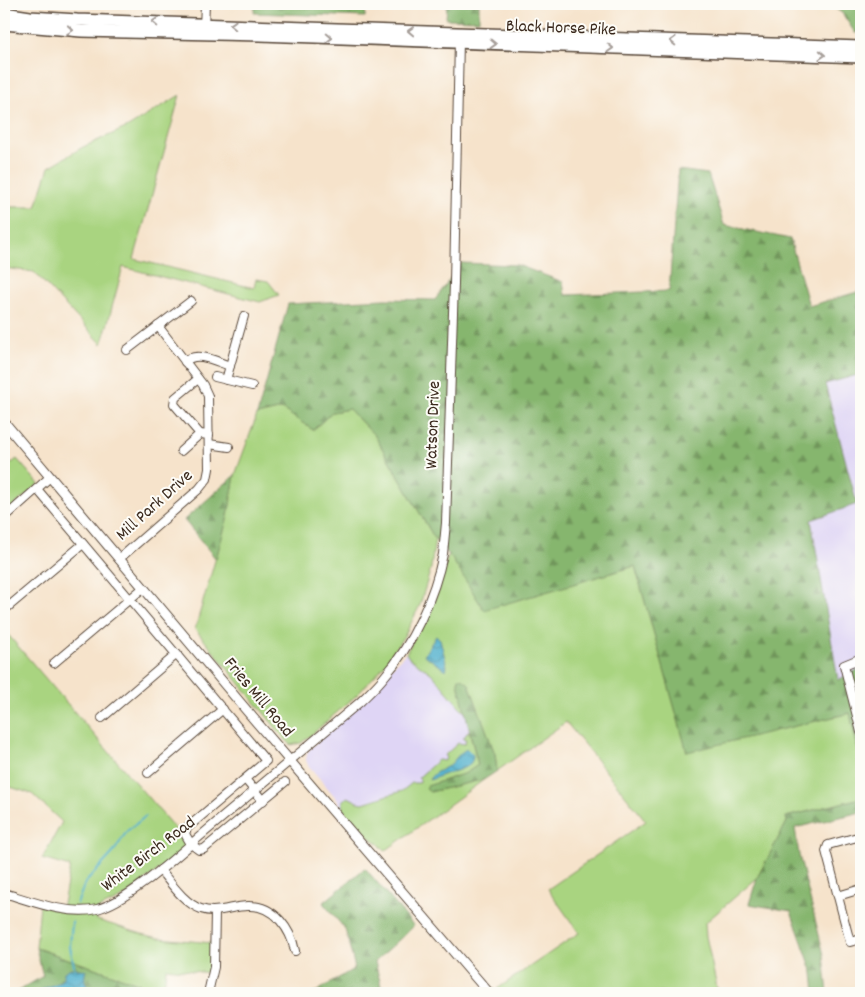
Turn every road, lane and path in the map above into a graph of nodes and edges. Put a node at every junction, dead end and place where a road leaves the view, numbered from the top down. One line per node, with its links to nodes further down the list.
1 (205, 4): 4 (street)
2 (4, 13): 4 (highway, Black Horse Pike, one-way to 2)
3 (4, 24): 4 (highway, Black Horse Pike, one-way to 4)
4 (204, 29): 5 (highway, Black Horse Pike)
5 (459, 38): 6 (highway, Black Horse Pike, one-way to 5); 8 (highway, Black Horse Pike, one-way to 8); 39 (street, Watson Drive)
6 (714, 42): 7 (highway, Black Horse Pike); 8 (highway)
7 (861, 47)
8 (681, 51): 9 (highway, Black Horse Pike, one-way to 9)
9 (861, 57)
10 (191, 301): 12 (street)
11 (244, 316): 15 (street)
12 (158, 326): 13 (street); 14 (street, Mill Park Drive)
13 (127, 350)
14 (185, 362): 15 (street); 17 (street, Mill Park Drive)
15 (230, 366): 18 (street)
16 (215, 377): 18 (street)
17 (198, 379): 21 (street); 22 (street, Mill Park Drive)
18 (226, 380): 19 (street)
19 (252, 386)
20 (4, 422): 25 (main road, Fries Mill Road)
21 (200, 434): 22 (street); 24 (street)
22 (209, 440): 23 (street); 29 (street, Mill Park Drive)
23 (229, 448)
24 (181, 450)
25 (50, 477): 26 (street); 29 (main road, Fries Mill Road)
26 (37, 489): 27 (street); 28 (street)
27 (4, 518)
28 (83, 544): 31 (street); 32 (street)
29 (119, 559): 30 (main road, Fries Mill Road)
30 (144, 588): 31 (street); 39 (main road, Fries Mill Road)
31 (130, 599): 33 (street); 35 (street)
32 (8, 607)
33 (176, 654): 36 (street); 37 (street)
34 (861, 658): 38 (street)
35 (54, 663)
36 (223, 709): 40 (street); 41 (street)
37 (102, 718)
38 (861, 732)
39 (290, 761): 43 (street, White Birch Road); 55 (main road, Fries Mill Road)
40 (148, 773)
41 (245, 780): 43 (street); 46 (street)
42 (285, 782): 44 (street)
43 (254, 791): 44 (street); 46 (street, White Birch Road)
44 (263, 801): 46 (street)
45 (861, 836): 50 (street)
46 (191, 844): 47 (street, White Birch Road)
47 (160, 870): 49 (street, White Birch Road); 51 (street)
48 (861, 889): 50 (street)
49 (4, 894)
50 (838, 896): 52 (street)
51 (215, 911): 53 (street); 54 (street)
52 (861, 939)
53 (295, 951)
54 (208, 993)
55 (489, 993)

